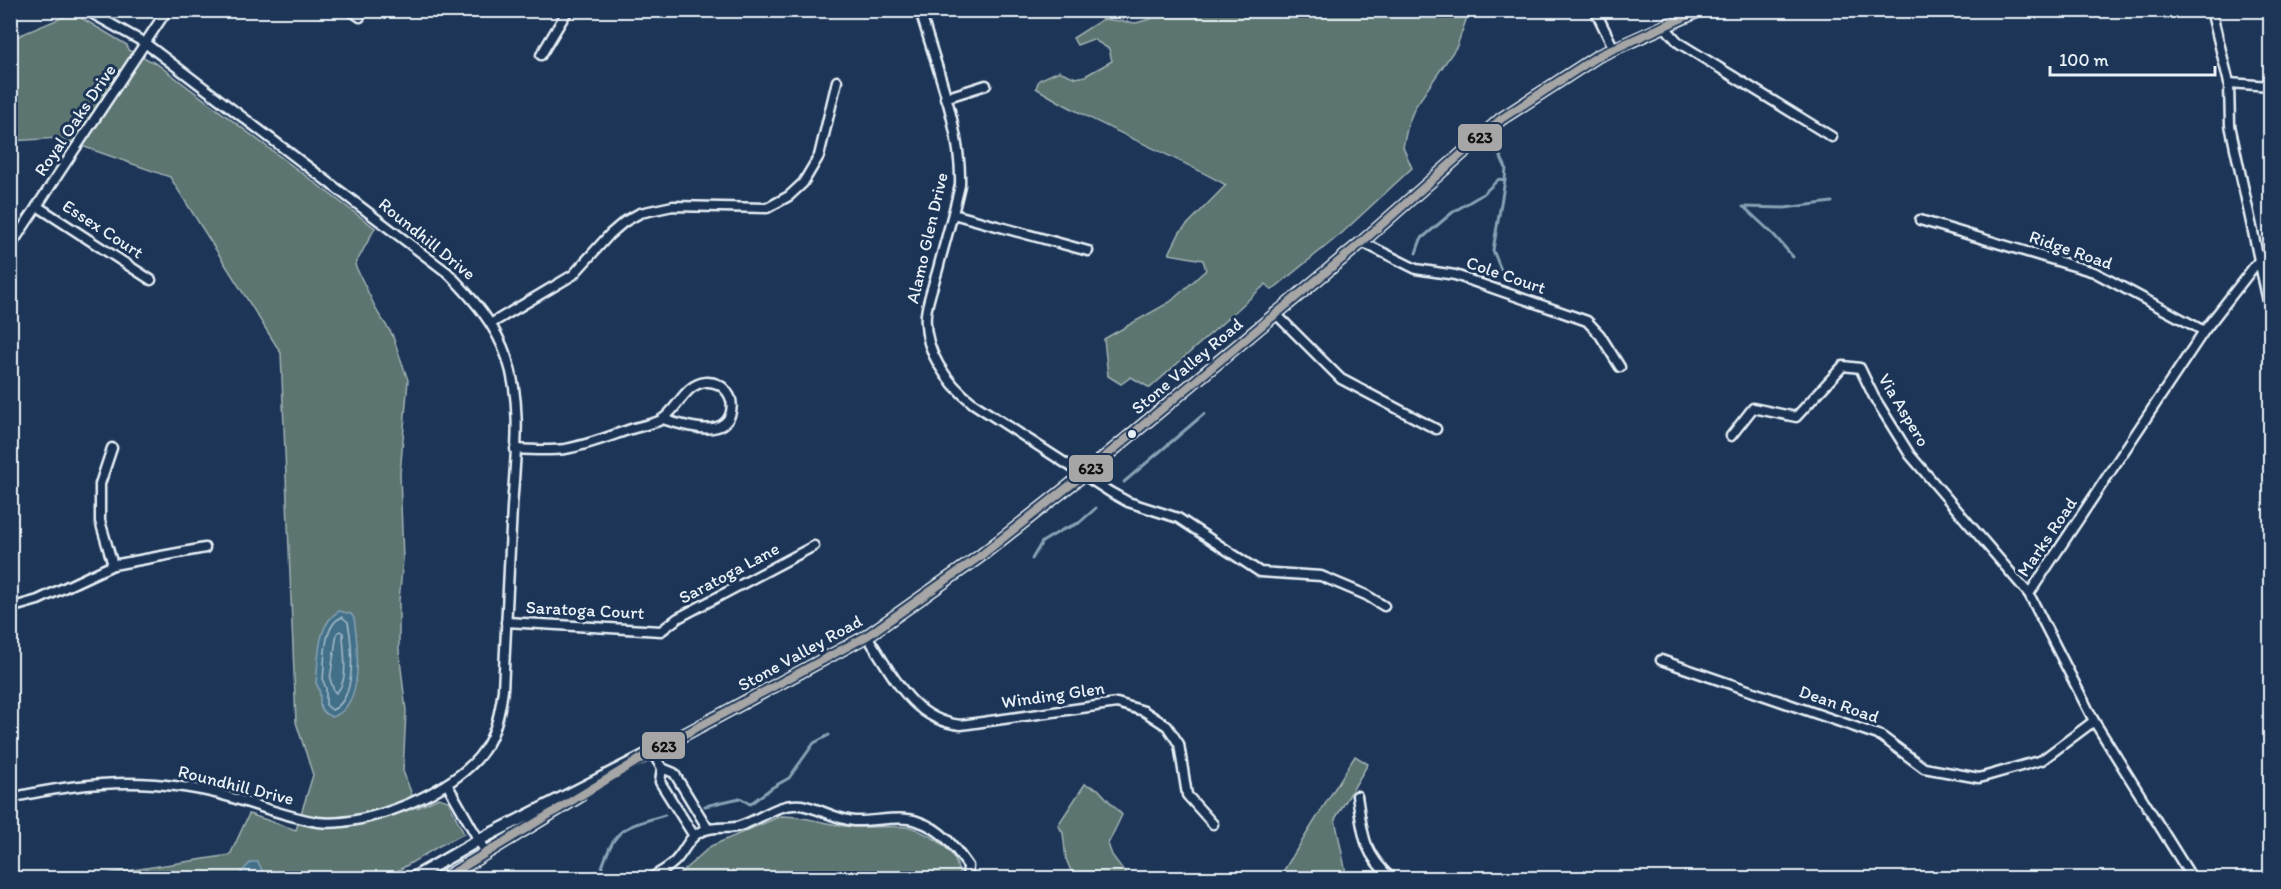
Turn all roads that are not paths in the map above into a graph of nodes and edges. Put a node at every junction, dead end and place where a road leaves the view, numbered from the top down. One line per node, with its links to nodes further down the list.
1 (86, 10): 11 (street, Roundhill Drive)
2 (167, 10): 11 (street, Royal Oaks Drive)
3 (350, 10): 9 (street)
4 (568, 10): 13 (street)
5 (920, 10): 18 (street, Alamo Glen Drive)
6 (1595, 10): 12 (street)
7 (1701, 10): 10 (street, Stone Valley Road)
8 (2211, 10): 15 (street)
9 (360, 17)
10 (1664, 26): 12 (street, Stone Valley Road); 19 (street)
11 (145, 43): 20 (street, Royal Oaks Drive); 30 (street, Roundhill Drive)
12 (1614, 49): 23 (street, Stone Valley Road)
13 (541, 55)
14 (837, 81): 30 (street)
15 (2229, 83): 17 (street); 26 (street)
16 (986, 86): 18 (street)
17 (2271, 86)
18 (945, 98): 21 (street, Alamo Glen Drive)
19 (1832, 137)
20 (37, 206): 24 (street, Royal Oaks Drive); 27 (street, Essex Court)
21 (953, 214): 25 (street); 38 (street, Alamo Glen Drive)
22 (1920, 219): 31 (street, Ridge Road)
23 (1362, 242): 29 (street, Stone Valley Road); 32 (street, Cole Court)
24 (10, 247)
25 (1088, 251)
26 (2260, 259): 28 (street); 31 (street, Marks Road)
27 (151, 280)
28 (2271, 311)
29 (1275, 313): 34 (street); 38 (street, Stone Valley Road)
30 (492, 323): 37 (street, Roundhill Drive)
31 (2204, 331): 42 (street, Marks Road)
32 (1620, 366)
33 (662, 419): 33 (street); 37 (street)
34 (1436, 429)
35 (1731, 436): 42 (street, Via Aspero)
36 (112, 448): 41 (street)
37 (515, 449): 45 (street, Roundhill Drive)
38 (1083, 475): 43 (street, Alamo Glen Drive); 47 (street, Stone Valley Road)
39 (814, 546): 46 (street, Saratoga Lane)
40 (205, 548): 41 (street)
41 (113, 565): 44 (street)
42 (2029, 594): 49 (street, Marks Road)
43 (1384, 606)
44 (10, 608)
45 (506, 622): 46 (street, Saratoga Court); 52 (street, Roundhill Drive)
46 (661, 631)
47 (867, 636): 50 (street, Stone Valley Road); 55 (street, Winding Glen)
48 (1661, 660): 49 (street, Dean Road)
49 (2094, 721): 64 (street, Marks Road)
50 (652, 752): 51 (street); 57 (street, Stone Valley Road); 58 (street, Stone Valley Road)
51 (662, 768): 56 (street); 56 (street)
52 (447, 784): 54 (street, Roundhill Drive); 57 (street)
53 (1357, 796): 63 (street)
54 (10, 798)
55 (1213, 824)
56 (701, 832): 61 (street); 62 (street)
57 (479, 840): 58 (street); 59 (street, Stone Valley Road)
58 (486, 853): 60 (street, Stone Valley Road)
59 (413, 879)
60 (445, 879)
61 (651, 879)
62 (967, 879)
63 (1391, 879)
64 (2192, 879)

